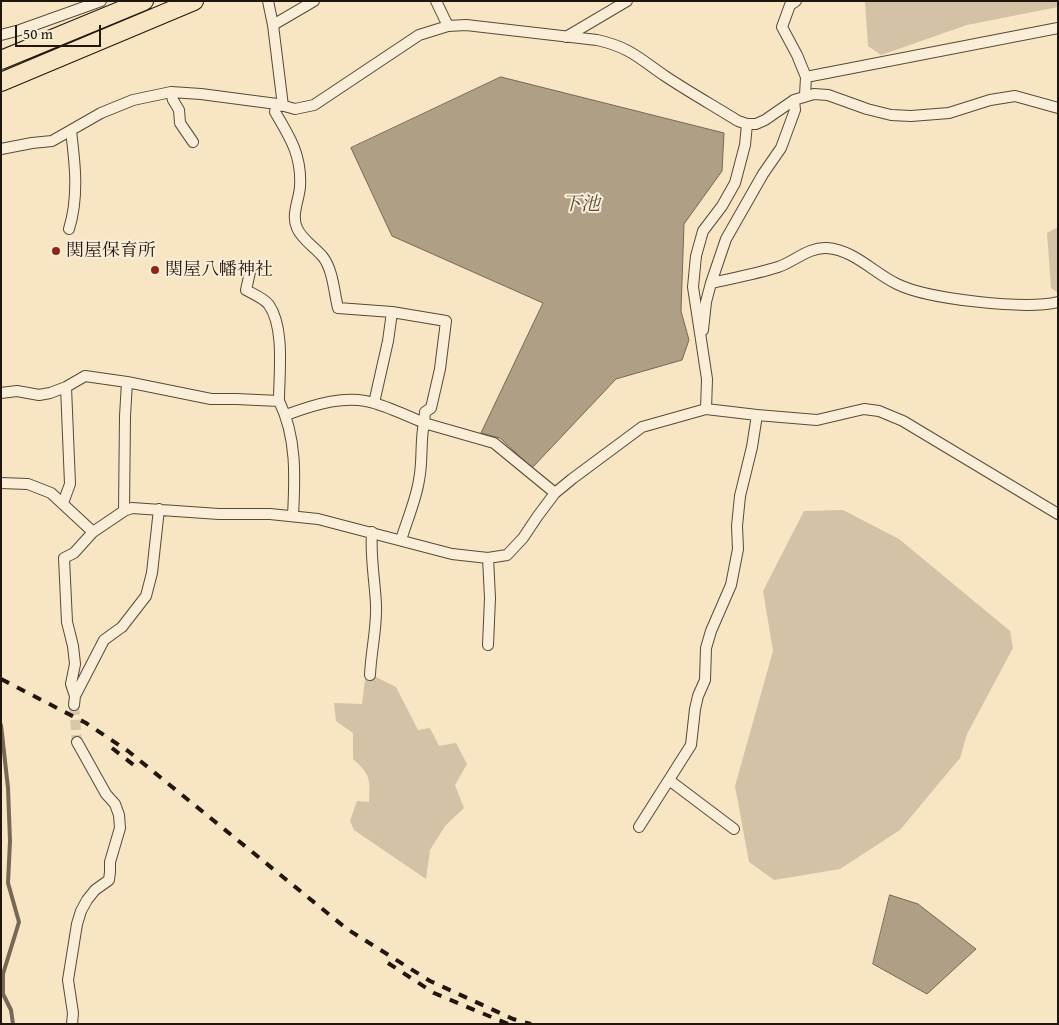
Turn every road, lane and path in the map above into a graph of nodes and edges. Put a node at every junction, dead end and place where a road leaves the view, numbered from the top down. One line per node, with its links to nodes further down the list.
1 (101, 1): 12 (street)
2 (144, 1): 14 (highway)
3 (194, 1): 16 (highway)
4 (268, 1): 9 (street)
5 (314, 1): 9 (street)
6 (436, 1): 10 (street)
7 (627, 1): 13 (street)
8 (796, 1): 15 (street)
9 (273, 25): 20 (street)
10 (448, 26): 13 (street); 20 (street)
11 (1058, 28): 15 (street)
12 (1, 35)
13 (566, 37): 22 (street)
14 (1, 60)
15 (806, 77): 18 (street)
16 (1, 82)
17 (171, 92): 20 (street); 23 (street); 24 (street)
18 (805, 95): 19 (street); 21 (street)
19 (794, 100): 22 (street); 28 (street)
20 (280, 105): 30 (street)
21 (1058, 108)
22 (747, 124): 31 (street)
23 (71, 131): 25 (street); 26 (street)
24 (192, 142)
25 (1, 150)
26 (69, 229)
27 (250, 272): 35 (street)
28 (711, 283): 29 (street); 31 (street)
29 (1058, 302)
30 (392, 312): 36 (street); 40 (street)
31 (702, 342): 37 (street)
32 (127, 382): 33 (street); 35 (street); 45 (street)
33 (66, 387): 34 (street); 43 (street)
34 (1, 393)
35 (279, 401): 38 (street)
36 (374, 403): 38 (street); 40 (street)
37 (706, 408): 39 (street); 42 (street)
38 (286, 415): 47 (street)
39 (757, 415): 46 (street); 55 (street)
40 (424, 423): 42 (street); 50 (street)
41 (1, 483): 43 (street)
42 (556, 493): 51 (street)
43 (63, 503): 48 (street)
44 (159, 509): 45 (street); 47 (street); 48 (street)
45 (124, 511): 48 (street)
46 (1058, 514)
47 (293, 516): 49 (street)
48 (93, 532)
49 (372, 532): 50 (street); 53 (street)
50 (401, 540): 51 (street)
51 (488, 558): 52 (street)
52 (488, 646)
53 (370, 675)
54 (77, 742): 58 (street)
55 (669, 780): 56 (street); 57 (street)
56 (639, 827)
57 (734, 829)
58 (72, 1024)

